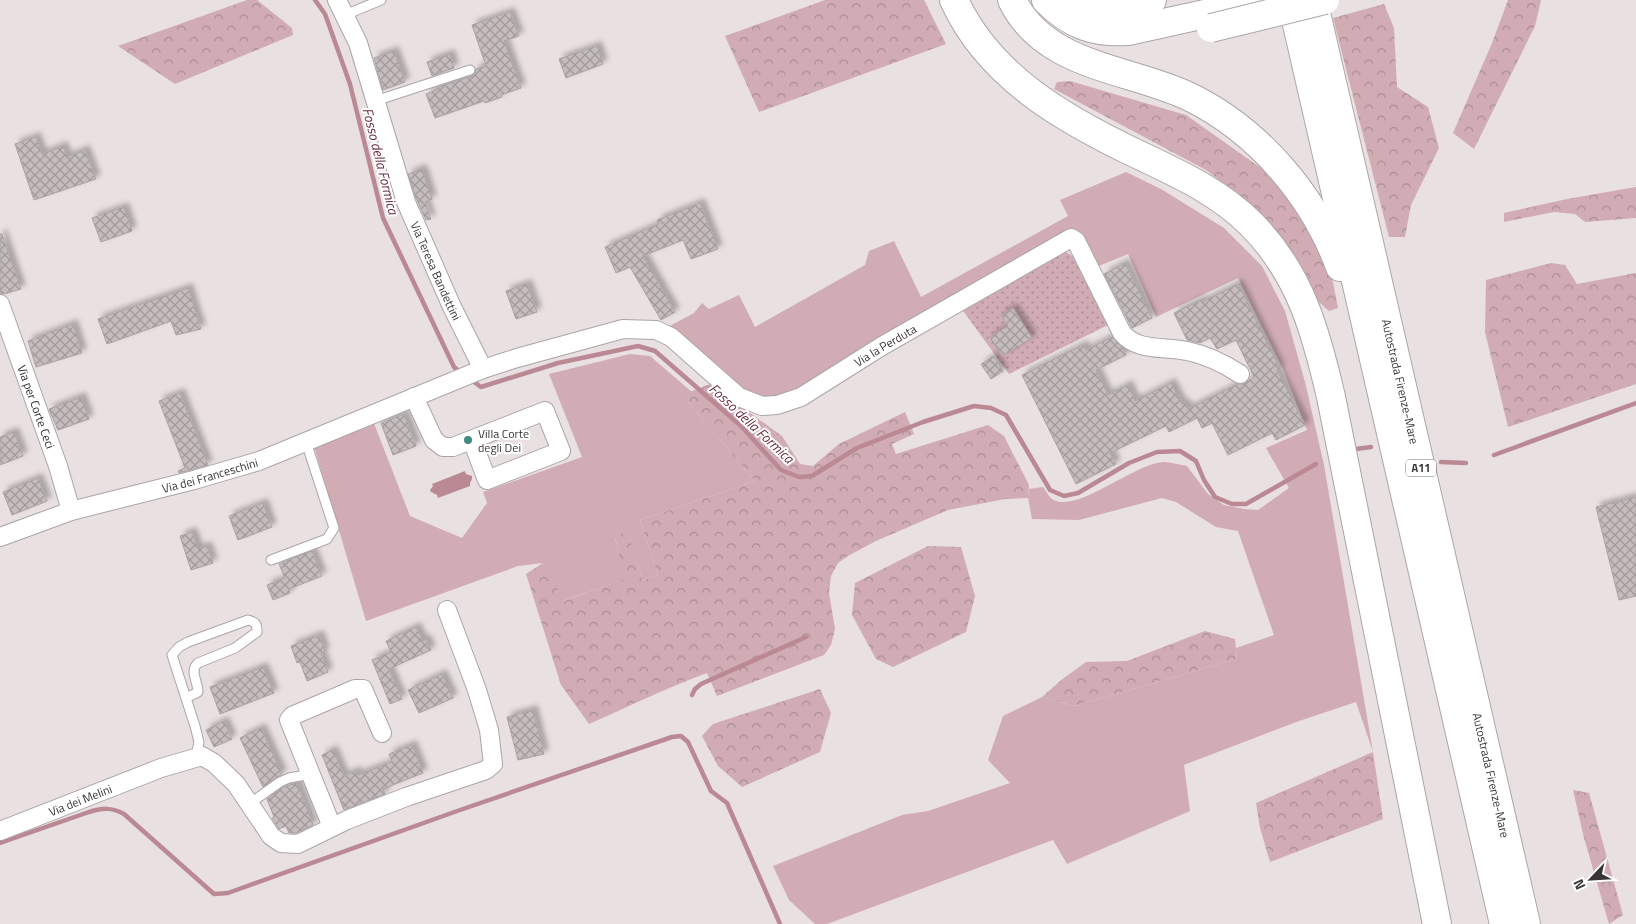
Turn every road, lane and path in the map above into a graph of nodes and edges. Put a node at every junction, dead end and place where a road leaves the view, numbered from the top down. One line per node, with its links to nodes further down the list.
1 (381, 0): 9 (lane)
2 (954, 0): 32 (main road)
3 (1012, 0): 20 (main road)
4 (1028, 0): 11 (main road)
5 (1046, 0): 11 (main road)
6 (1062, 0): 7 (main road)
7 (1152, 0)
8 (1268, 0): 11 (main road)
9 (341, 8): 13 (street, Via Teresa Bandettini)
10 (1315, 11): 11 (main road, bridge); 20 (main road, Autostrada Firenze-Mare / A11); 34 (main road, Autostrada Firenze-Mare / A11)
11 (1209, 21)
12 (470, 70): 13 (lane)
13 (375, 101): 15 (street, Via Teresa Bandettini)
14 (0, 304): 21 (street, Via per Corte Ceci)
15 (483, 369): 16 (street, Via la Perduta); 17 (street, Via dei Franceschini)
16 (1240, 374)
17 (414, 397): 18 (street); 19 (street, Via dei Franceschini)
18 (472, 440): 18 (street)
19 (306, 442): 21 (street, Via dei Franceschini); 23 (lane)
20 (1401, 479): 33 (main road, Autostrada Firenze-Mare / A11)
21 (72, 510): 22 (street, Via dei Franceschini)
22 (0, 537)
23 (271, 560)
24 (447, 610): 30 (street)
25 (186, 698): 25 (lane); 27 (lane)
26 (382, 733): 28 (street)
27 (196, 757): 29 (street); 31 (street, Via dei Melini)
28 (310, 774): 29 (lane); 30 (street)
29 (249, 804): 30 (street)
30 (332, 827)
31 (0, 831)
32 (1437, 924)
33 (1504, 924)
34 (1526, 924)

